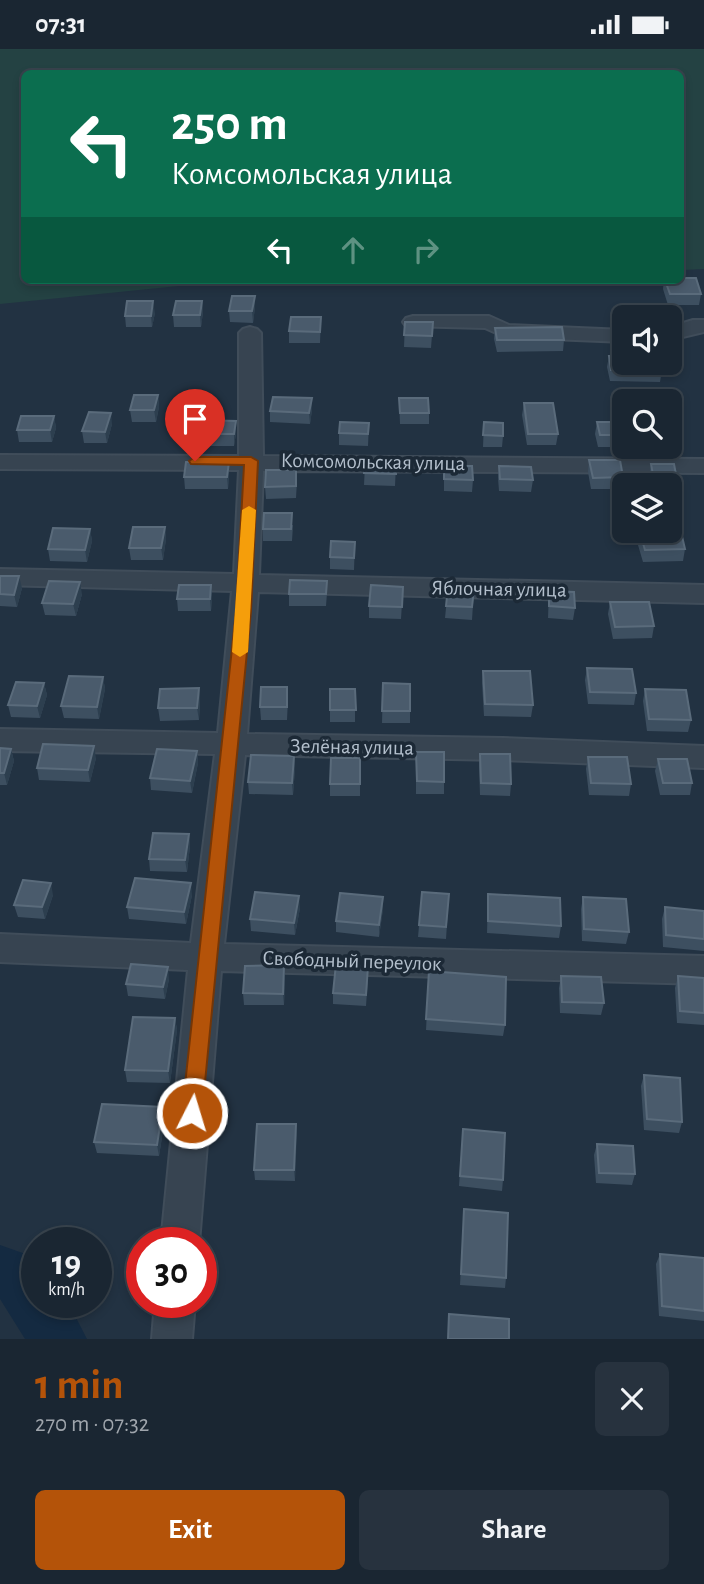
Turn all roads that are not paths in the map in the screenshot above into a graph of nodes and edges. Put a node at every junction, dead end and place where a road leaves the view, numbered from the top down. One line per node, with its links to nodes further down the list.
1 (413, 322): 5 (street)
2 (704, 326): 3 (street)
3 (682, 330)
4 (250, 333): 6 (street)
5 (612, 336)
6 (251, 461): 7 (street, Комсомольская улица); 8 (street, Комсомольская улица); 10 (street)
7 (0, 462)
8 (704, 465)
9 (0, 577): 10 (street, Яблочная улица)
10 (246, 584): 11 (street, Яблочная улица); 13 (street)
11 (704, 594)
12 (0, 740): 13 (street, Зелёная улица)
13 (231, 746): 14 (street, Зелёная улица); 16 (street)
14 (704, 757)
15 (0, 948): 16 (street, Свободный переулок)
16 (206, 957): 17 (street, Свободный переулок); 18 (street)
17 (704, 970)
18 (181, 1227)
19 (174, 1318): 20 (street)
20 (172, 1339)

